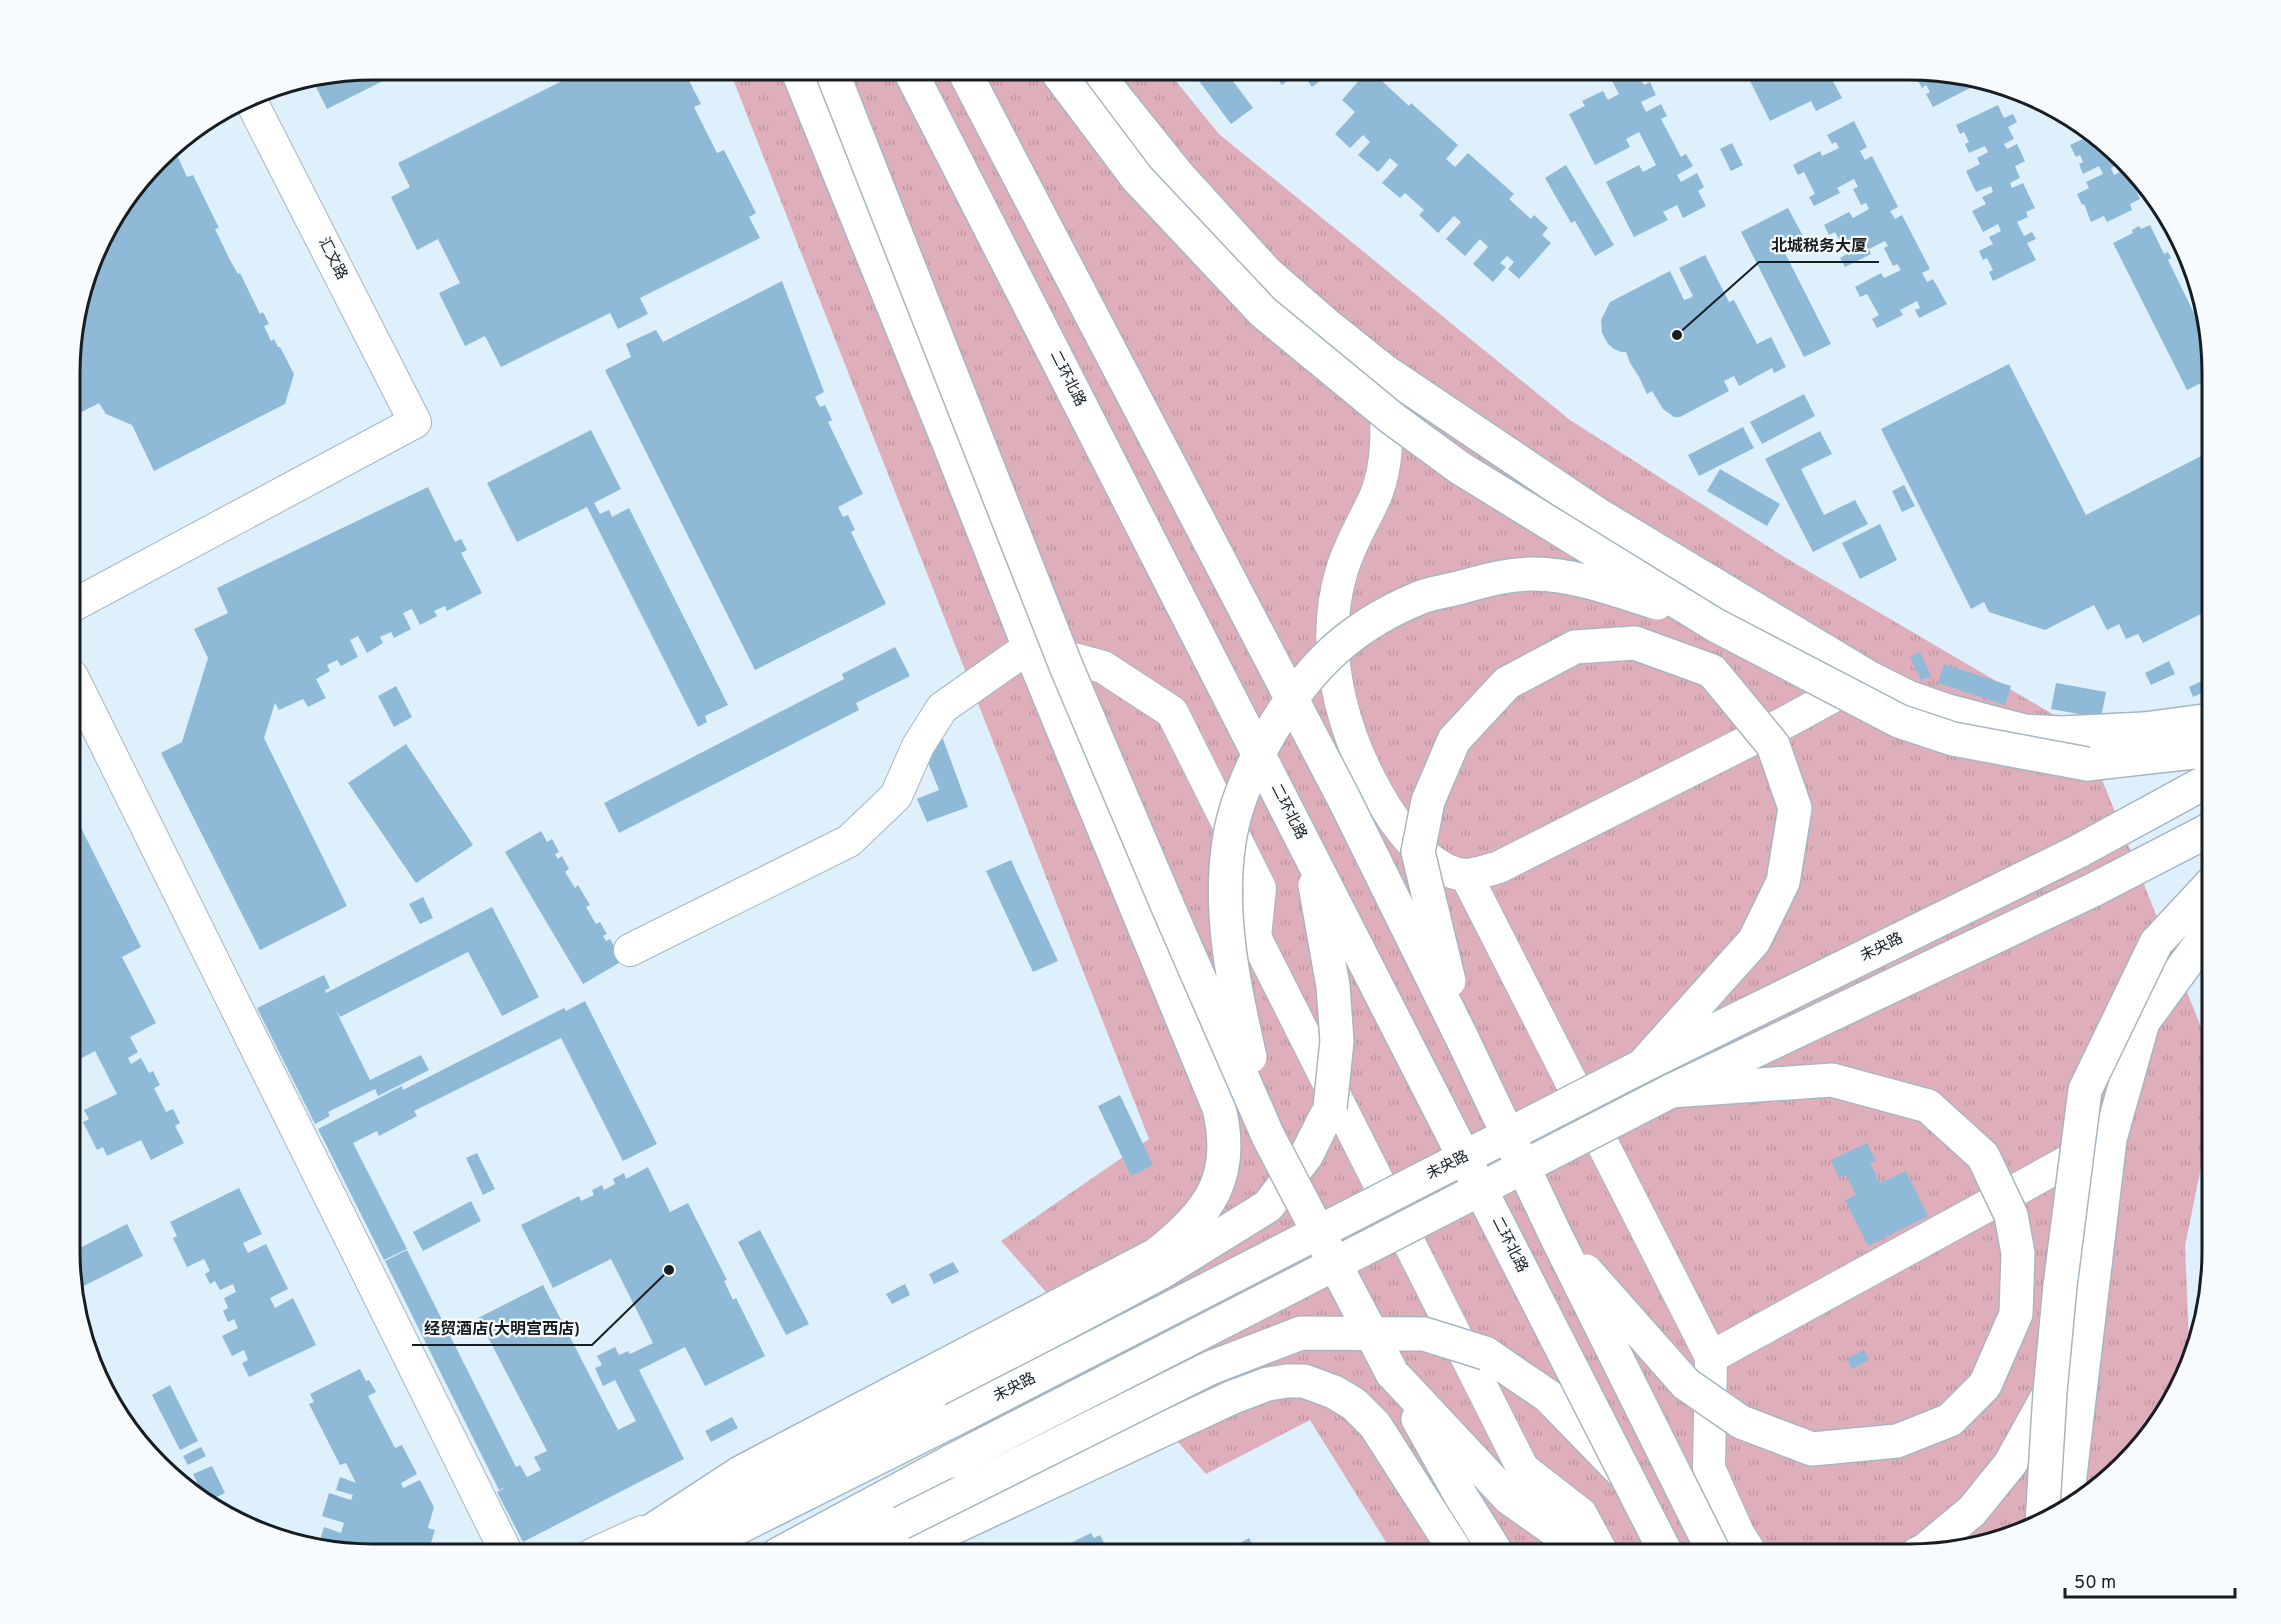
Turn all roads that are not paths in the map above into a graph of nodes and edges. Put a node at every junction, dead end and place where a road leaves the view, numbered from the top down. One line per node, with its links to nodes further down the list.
1 (801, 80): 11 (main road)
2 (835, 80): 26 (main road, bridge)
3 (915, 80): 18 (main road, 二环北路, bridge)
4 (969, 80): 23 (main road, bridge)
5 (1063, 80): 10 (main road, bridge)
6 (1102, 80): 8 (main road)
7 (253, 105): 9 (street, 汇文路)
8 (1383, 370): 12 (main road); 19 (street)
9 (80, 602)
10 (1715, 624): 15 (main road, bridge); 26 (main road, bridge)
11 (1029, 647): 22 (street); 35 (main road); 50 (street)
12 (1868, 677): 14 (main road); 19 (street)
13 (80, 692): 38 (street)
14 (2202, 721)
15 (2202, 751)
16 (2202, 784): 24 (main road, 未央路, bridge)
17 (2202, 834): 25 (main road, bridge)
18 (1309, 854): 32 (main road, 二环北路, bridge); 41 (main road, bridge)
19 (1466, 875): 29 (street)
20 (2202, 894): 31 (main road, bridge)
21 (2202, 941): 27 (main road)
22 (630, 950)
23 (1462, 1038): 24 (main road, bridge); 28 (main road, bridge)
24 (1642, 1066): 42 (main road, 未央路, bridge)
25 (1671, 1091): 28 (main road, bridge); 43 (main road, bridge)
26 (1268, 1136): 30 (main road, bridge)
27 (2110, 1139): 29 (street); 33 (main road)
28 (1556, 1236): 52 (main road, bridge)
29 (1711, 1357): 53 (street)
30 (1392, 1373): 48 (main road); 49 (main road)
31 (2050, 1392): 34 (main road, bridge); 37 (main road)
32 (1630, 1481): 44 (main road, bridge); 51 (main road, 二环北路, bridge)
33 (2067, 1497)
34 (2043, 1511)
35 (673, 1517): 39 (street); 40 (main road)
36 (970, 1519): 45 (main road); 46 (street); 47 (main road)
37 (1933, 1543)
38 (502, 1544)
39 (615, 1544)
40 (634, 1544)
41 (691, 1544)
42 (705, 1544)
43 (797, 1544)
44 (848, 1544)
45 (915, 1544)
46 (939, 1544)
47 (1451, 1544)
48 (1491, 1544)
49 (1574, 1544)
50 (1597, 1544)
51 (1662, 1544)
52 (1710, 1544)
53 (1745, 1544)

